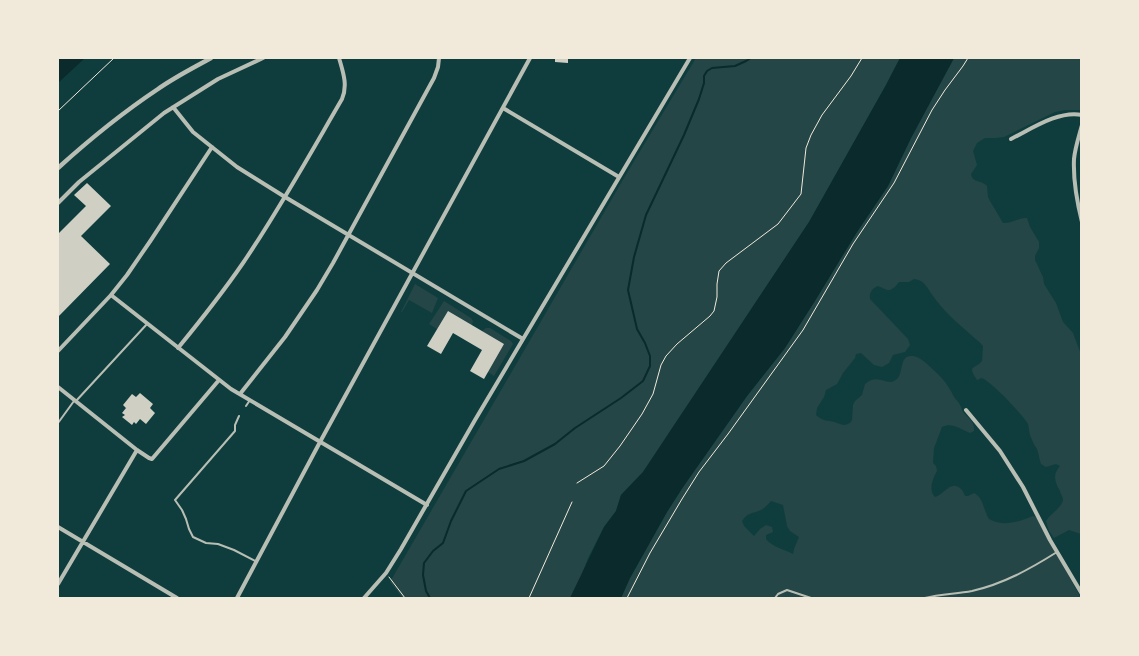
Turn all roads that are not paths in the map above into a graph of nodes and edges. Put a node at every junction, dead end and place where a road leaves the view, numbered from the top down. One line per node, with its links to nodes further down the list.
1 (211, 58): 13 (street)
2 (263, 58): 7 (street)
3 (339, 58): 15 (street)
4 (439, 58): 18 (street)
5 (530, 58): 8 (street)
6 (689, 58): 14 (street)
7 (173, 107): 12 (street); 16 (street)
8 (503, 108): 14 (street); 19 (street)
9 (1082, 115): 11 (street)
10 (1082, 125): 17 (street)
11 (1011, 138)
12 (212, 147): 15 (street); 20 (street)
13 (58, 168)
14 (619, 177): 22 (street)
15 (285, 197): 18 (street); 23 (street)
16 (58, 203)
17 (1082, 222)
18 (349, 235): 19 (street); 27 (street)
19 (413, 274): 22 (street); 34 (street)
20 (111, 296): 21 (street); 24 (street)
21 (147, 324): 23 (street); 29 (lane)
22 (523, 339): 36 (street)
23 (178, 348): 25 (street)
24 (58, 351)
25 (219, 380): 27 (street); 35 (street)
26 (58, 387): 29 (street)
27 (240, 394): 28 (street)
28 (250, 400): 30 (lane); 34 (street)
29 (75, 402): 33 (lane); 35 (street)
30 (246, 406)
31 (966, 410): 39 (street)
32 (239, 416): 40 (lane)
33 (58, 423)
34 (320, 442): 36 (street); 40 (street)
35 (137, 450): 38 (street)
36 (426, 505): 45 (street)
37 (58, 527): 38 (street)
38 (82, 542): 41 (street); 43 (street)
39 (1057, 552): 42 (street); 48 (lane)
40 (257, 562): 44 (street)
41 (58, 584)
42 (1082, 594)
43 (177, 598)
44 (237, 598)
45 (364, 598)
46 (774, 598): 47 (lane)
47 (811, 598)
48 (925, 598)

